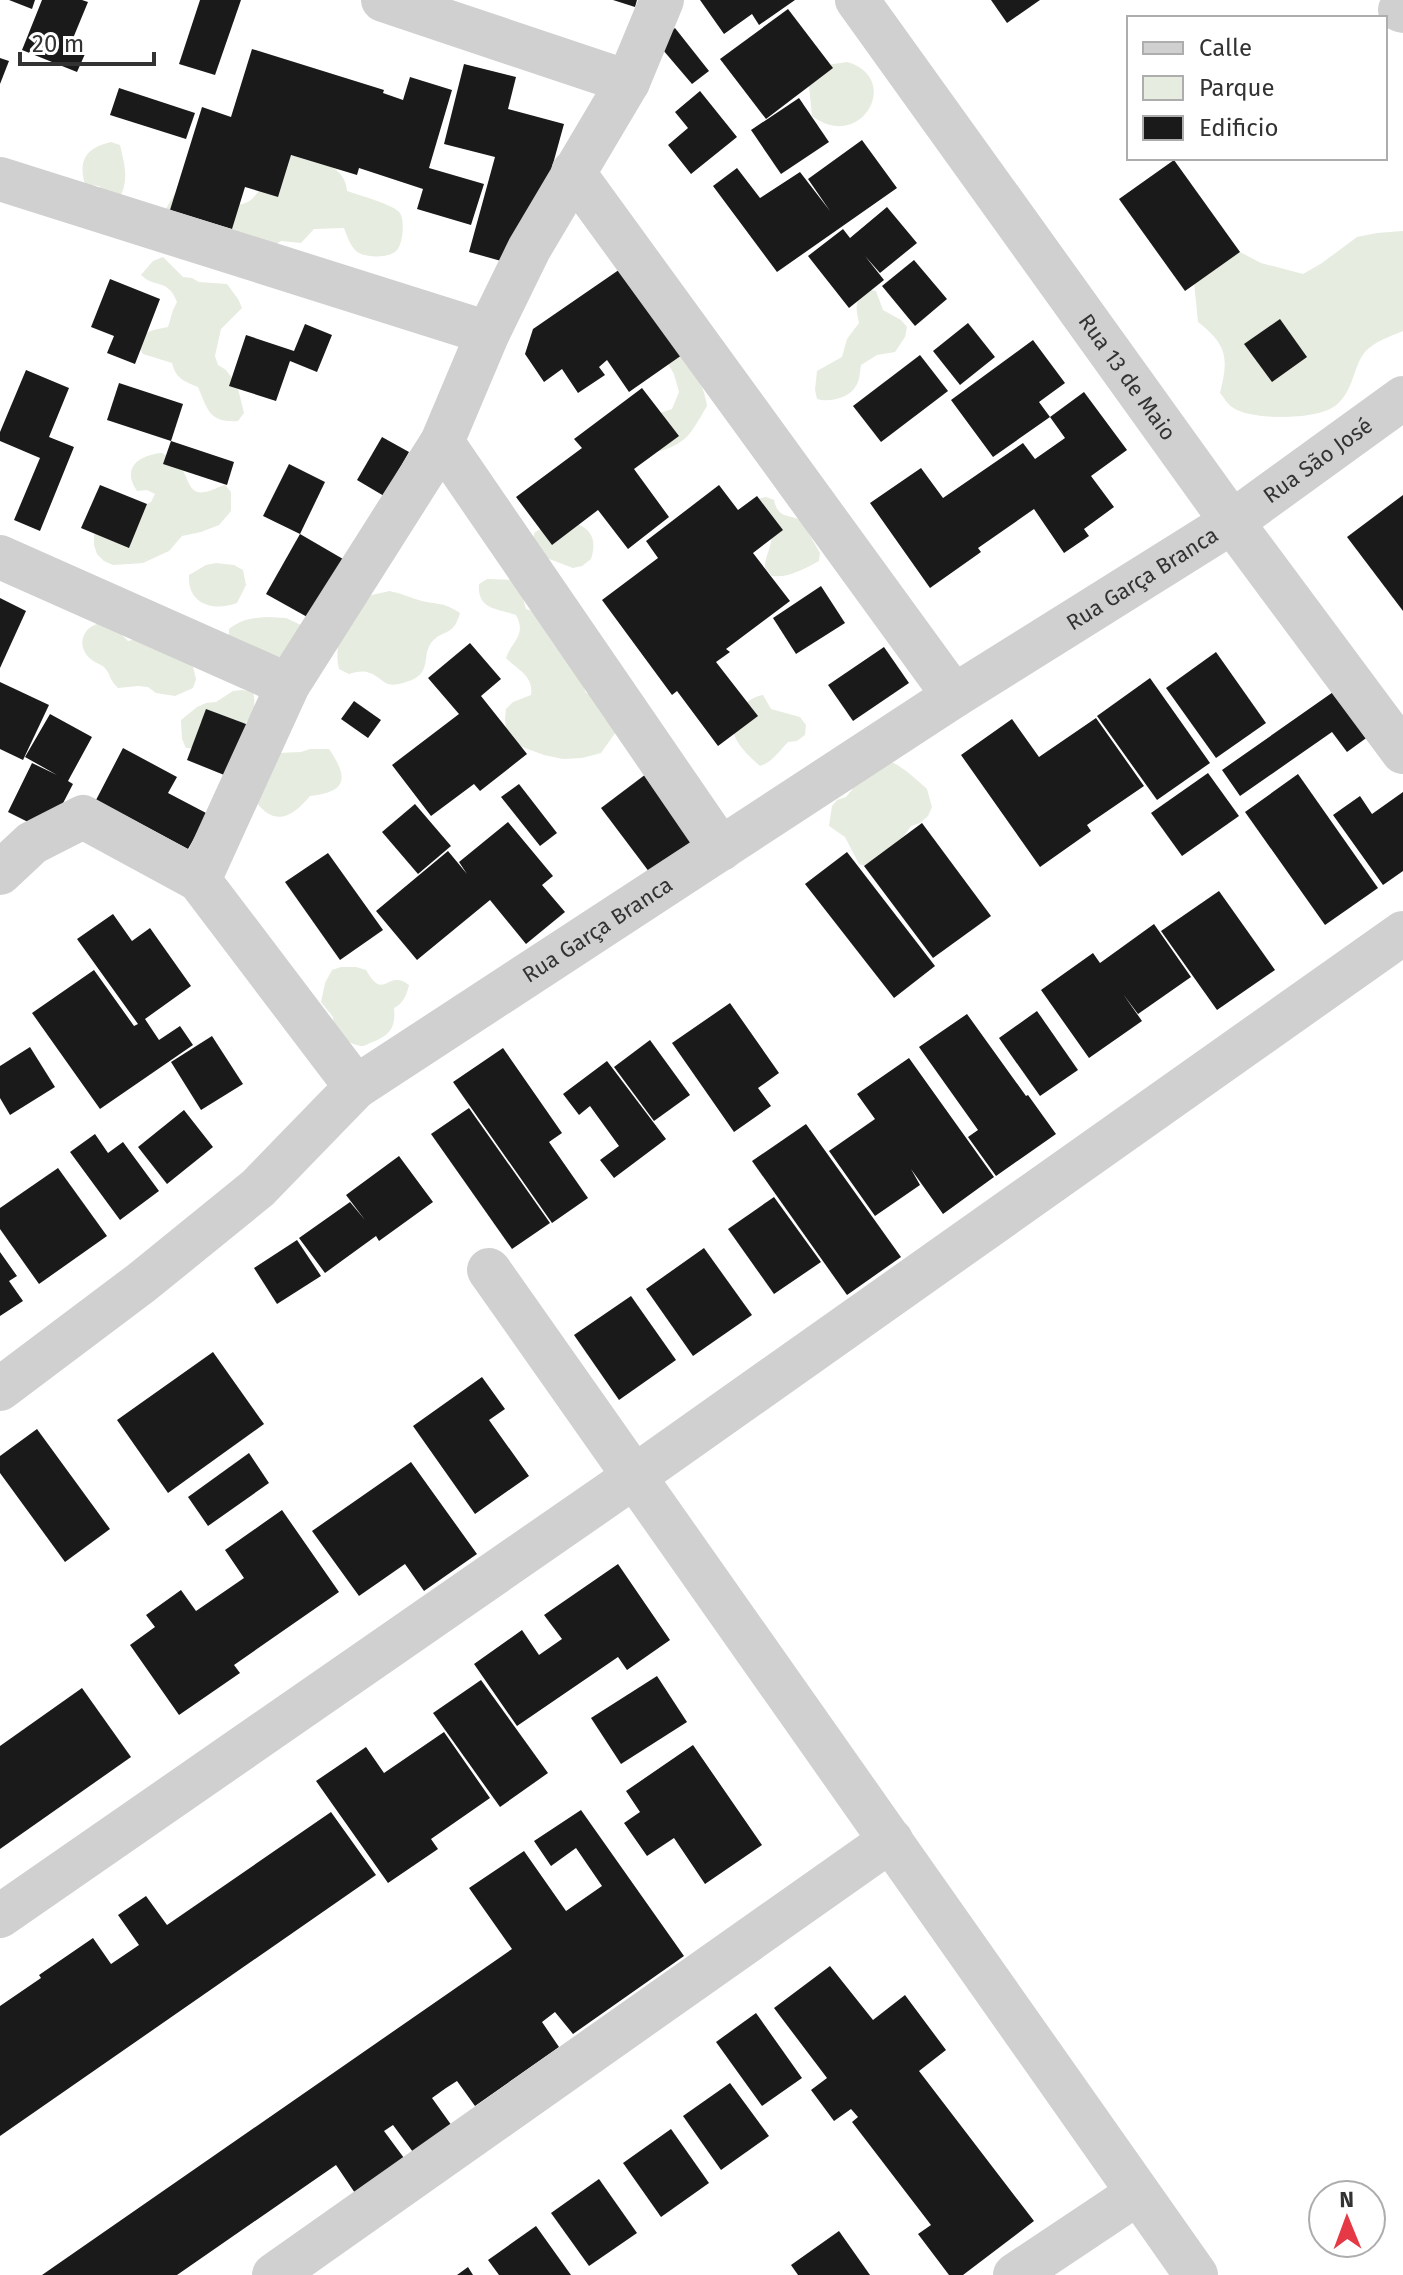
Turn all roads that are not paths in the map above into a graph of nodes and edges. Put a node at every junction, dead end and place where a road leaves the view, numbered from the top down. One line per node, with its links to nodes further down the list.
1 (383, 0): 4 (street)
2 (662, 0): 4 (street)
3 (857, 0): 10 (street, Rua 13 de Maio)
4 (628, 82): 5 (street)
5 (573, 172): 7 (street); 13 (street)
6 (0, 179): 7 (street)
7 (488, 333): 9 (street)
8 (1403, 398): 10 (street, Rua São José)
9 (442, 442): 12 (street); 15 (street)
10 (1232, 522): 13 (street, Rua Garça Branca); 14 (street, Rua 13 de Maio)
11 (0, 557): 12 (street)
12 (288, 685): 17 (street)
13 (954, 696): 15 (street, Rua Garça Branca)
14 (1403, 752)
15 (721, 849): 19 (street, Rua Garça Branca)
16 (0, 873): 17 (street)
17 (199, 880): 19 (street)
18 (1403, 933): 22 (street)
19 (356, 1087): 21 (street, Rua Garça Branca)
20 (489, 1270): 22 (street)
21 (0, 1389)
22 (635, 1476): 23 (street); 24 (street)
23 (891, 1840): 25 (street); 26 (street)
24 (0, 1916)
25 (1138, 2193): 27 (street); 28 (street)
26 (274, 2275)
27 (1015, 2275)
28 (1196, 2275)

